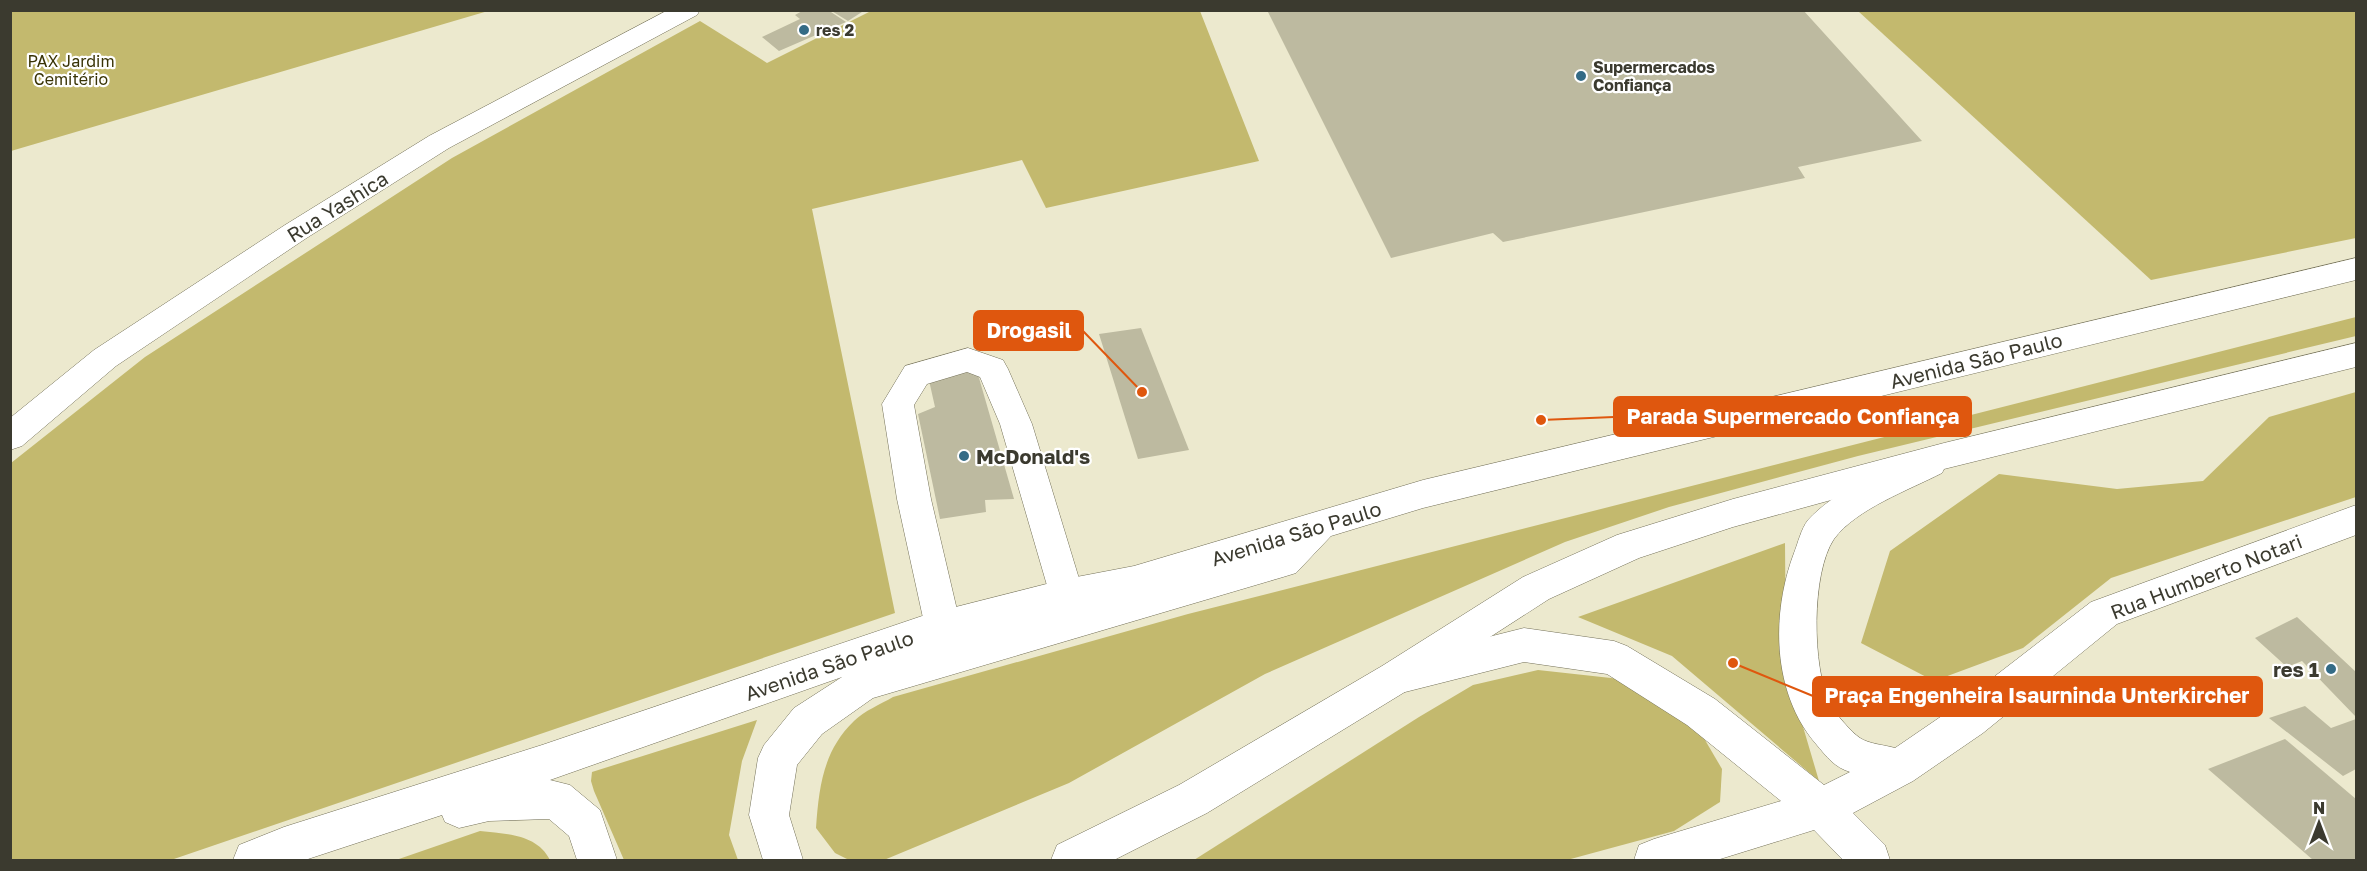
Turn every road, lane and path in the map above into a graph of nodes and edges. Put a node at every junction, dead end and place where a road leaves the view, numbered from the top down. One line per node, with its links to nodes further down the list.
1 (688, 10): 4 (main road, Rua Yashica)
2 (2356, 269): 7 (main road, Avenida São Paulo)
3 (2356, 355): 5 (main road)
4 (10, 437)
5 (1944, 456): 10 (main road); 11 (main road)
6 (2356, 520): 11 (main road, Rua Humberto Notari)
7 (1323, 524): 8 (main road, Avenida São Paulo); 15 (main road)
8 (1066, 595): 9 (main road, Avenida São Paulo); 9 (main road)
9 (943, 627): 13 (main road, Avenida São Paulo)
10 (1395, 678): 12 (main road); 16 (main road)
11 (1899, 768): 12 (main road, Rua Humberto Notari)
12 (1821, 808): 17 (main road, Rua Humberto Notari); 18 (main road)
13 (269, 854): 14 (main road)
14 (597, 861)
15 (783, 861)
16 (1072, 861)
17 (1654, 861)
18 (1870, 861)

